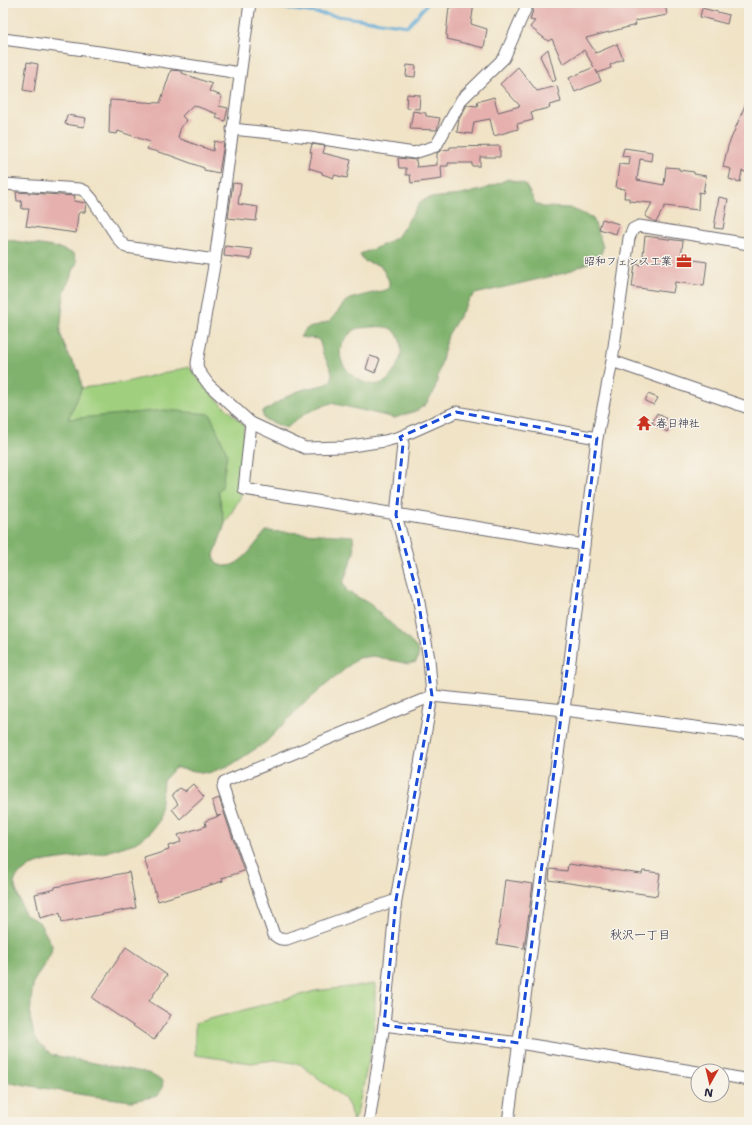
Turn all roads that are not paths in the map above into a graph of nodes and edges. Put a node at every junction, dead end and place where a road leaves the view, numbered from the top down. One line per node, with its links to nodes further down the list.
1 (250, 3): 4 (street)
2 (528, 3): 5 (street)
3 (3, 39): 4 (street)
4 (240, 73): 5 (street)
5 (232, 129): 8 (street)
6 (3, 184): 8 (street)
7 (749, 244): 9 (street)
8 (215, 260): 11 (street)
9 (612, 361): 10 (street); 13 (street)
10 (749, 408)
11 (251, 423): 12 (street); 14 (street)
12 (400, 437): 13 (street); 14 (street)
13 (597, 438): 15 (street)
14 (396, 514): 15 (street); 16 (street)
15 (584, 545): 17 (street)
16 (432, 696): 17 (street); 19 (street); 19 (street)
17 (564, 710): 18 (street); 21 (street)
18 (749, 734)
19 (396, 900): 20 (street)
20 (384, 1025): 21 (street); 25 (street)
21 (519, 1043): 22 (street); 26 (street)
22 (690, 1071)
23 (730, 1076): 24 (street)
24 (749, 1080)
25 (369, 1122)
26 (508, 1122)

